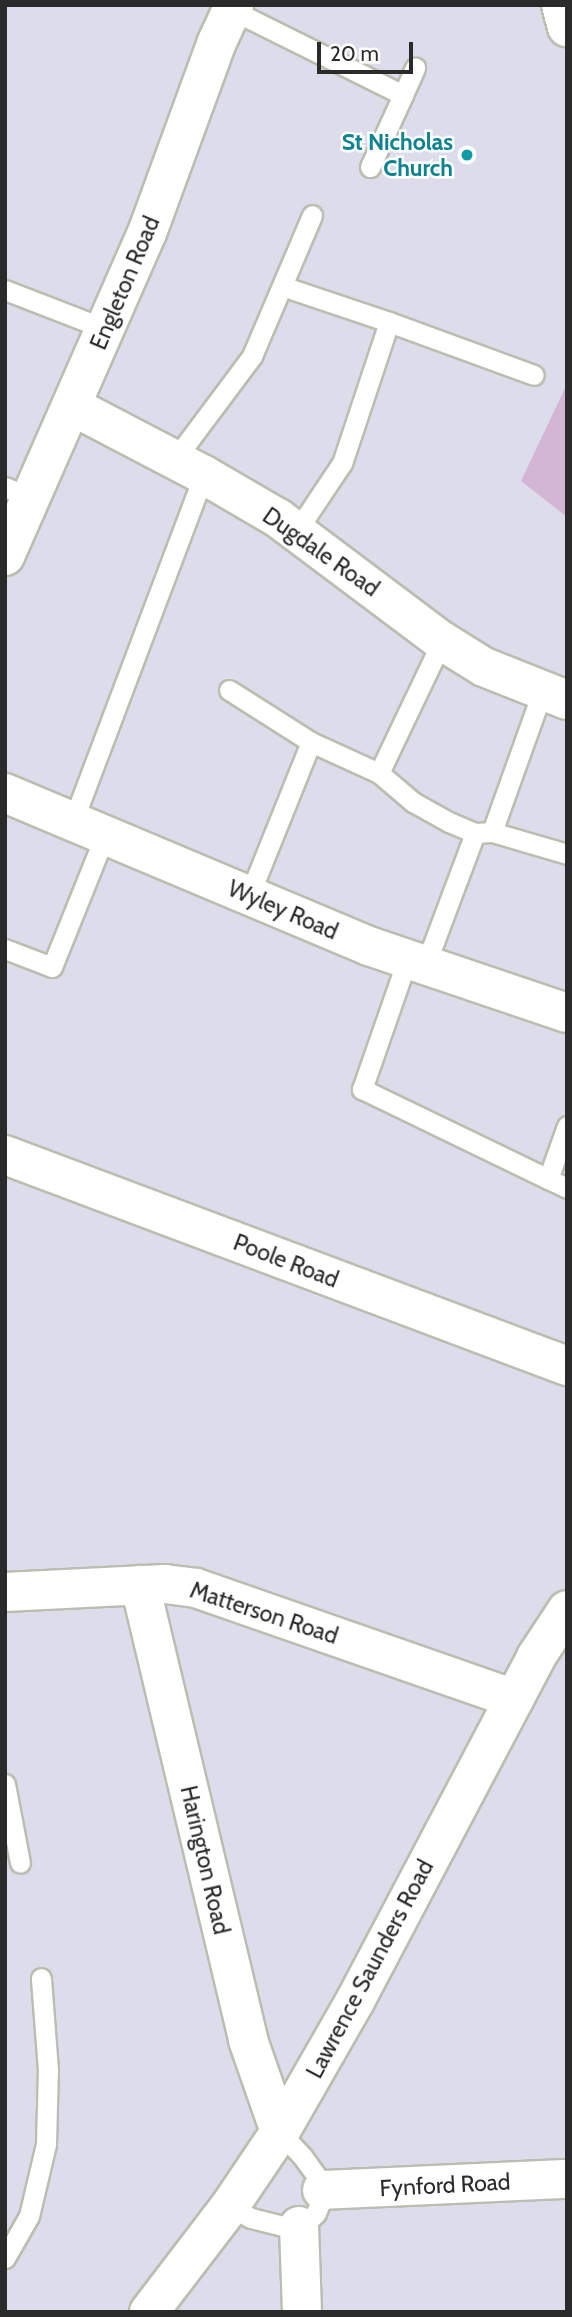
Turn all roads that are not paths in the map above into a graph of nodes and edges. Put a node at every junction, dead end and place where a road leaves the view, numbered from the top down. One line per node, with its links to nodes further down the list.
1 (561, 5): 3 (street)
2 (233, 7): 5 (lane); 11 (street, Engleton Road)
3 (567, 27)
4 (415, 68): 5 (lane)
5 (403, 95): 6 (lane)
6 (370, 167)
7 (312, 215): 8 (lane)
8 (282, 286): 10 (lane); 14 (lane)
9 (5, 290): 11 (lane)
10 (389, 322): 12 (lane); 16 (lane)
11 (106, 329): 13 (street, Engleton Road)
12 (534, 375)
13 (72, 406): 14 (street, Dugdale Road); 15 (street, Engleton Road)
14 (190, 467): 16 (street, Dugdale Road); 24 (lane)
15 (18, 493): 17 (street, Engleton Road)
16 (296, 532): 18 (street, Dugdale Road)
17 (5, 556)
18 (442, 641): 20 (street, Dugdale Road); 22 (lane)
19 (229, 690): 21 (lane)
20 (555, 696): 25 (lane)
21 (311, 742): 22 (lane); 27 (lane)
22 (379, 773): 25 (lane)
23 (5, 793): 24 (street, Wyley Road)
24 (89, 828): 27 (street, Wyley Road); 28 (lane)
25 (483, 832): 26 (lane); 29 (lane)
26 (567, 854)
27 (249, 896): 29 (street, Wyley Road)
28 (5, 949)
29 (416, 963): 30 (street, Wyley Road); 33 (lane)
30 (567, 1013)
31 (567, 1126): 33 (lane)
32 (5, 1155): 35 (street, Poole Road)
33 (548, 1179): 34 (lane)
34 (567, 1188)
35 (567, 1366)
36 (140, 1585): 37 (street, Matterson Road); 39 (street, Matterson Road); 43 (street, Harington Road)
37 (5, 1592)
38 (567, 1610): 39 (street, Lawrence Saunders Road)
39 (513, 1699): 43 (street, Lawrence Saunders Road)
40 (5, 1784): 41 (lane)
41 (20, 1863)
42 (41, 1978): 48 (lane)
43 (280, 2132): 45 (lane); 46 (street, Lawrence Saunders Road)
44 (567, 2179): 45 (street, Fynford Road)
45 (322, 2190): 47 (lane)
46 (230, 2206): 47 (lane); 49 (street, Lawrence Saunders Road)
47 (299, 2226): 50 (street)
48 (5, 2258)
49 (149, 2312)
50 (302, 2312)

